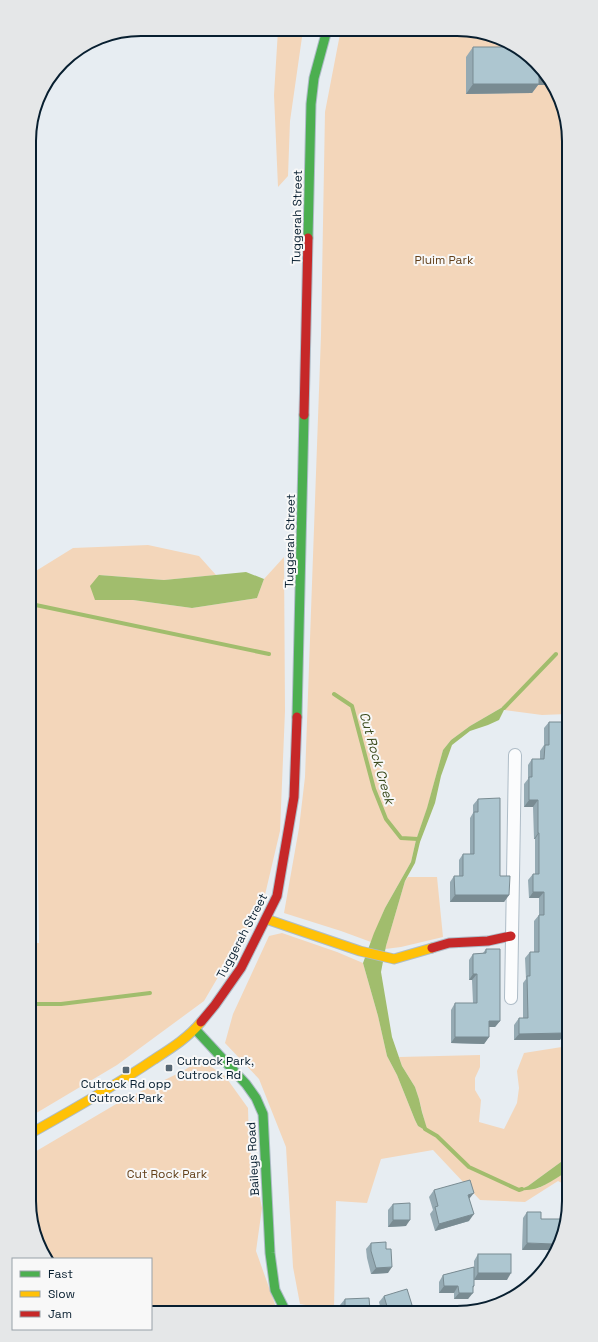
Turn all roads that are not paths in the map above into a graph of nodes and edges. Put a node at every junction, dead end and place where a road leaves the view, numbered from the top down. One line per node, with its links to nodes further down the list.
1 (325, 36): 3 (street, Tuggerah Street)
2 (515, 756): 4 (street)
3 (266, 919): 4 (street); 6 (street, Tuggerah Street)
4 (511, 936): 5 (street)
5 (511, 998)
6 (195, 1029): 7 (street, Tuggerah Street); 8 (street, Baileys Road)
7 (36, 1130)
8 (282, 1306)

